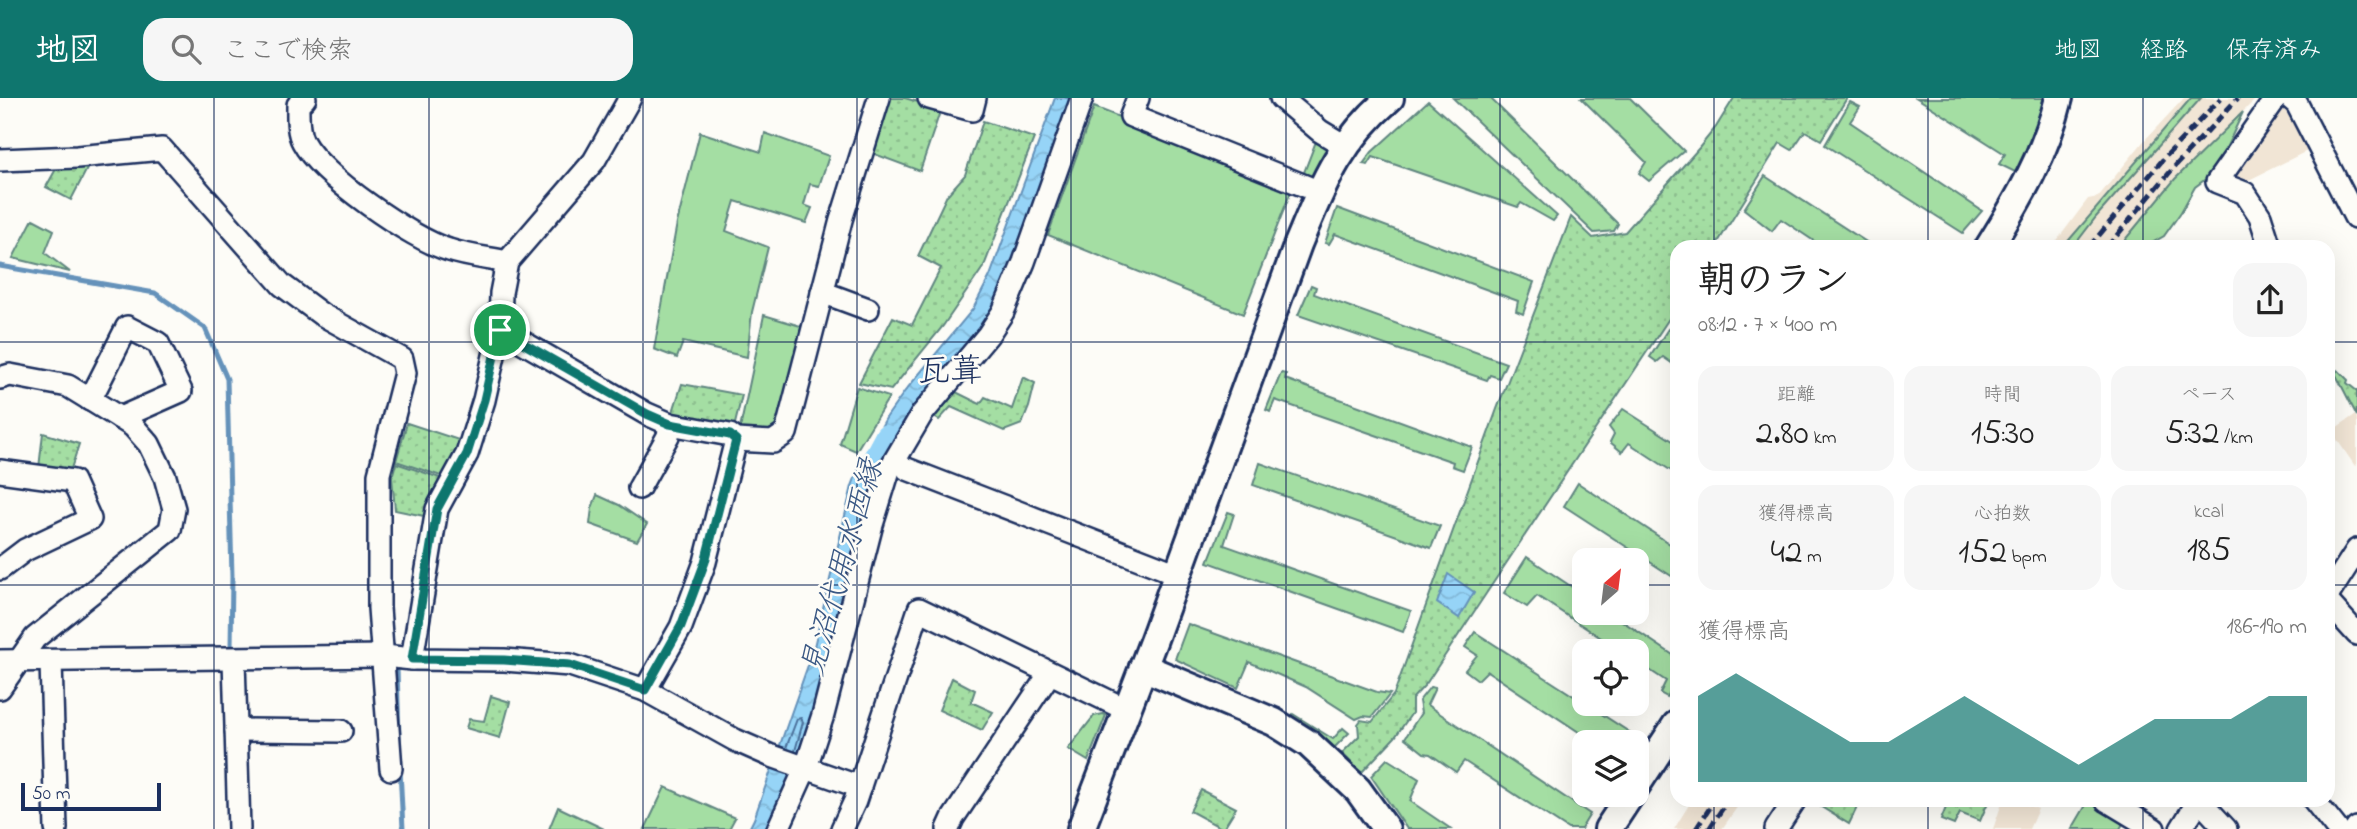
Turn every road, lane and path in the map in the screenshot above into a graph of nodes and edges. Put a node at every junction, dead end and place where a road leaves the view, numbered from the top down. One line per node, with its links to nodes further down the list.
1 (304, 98): 19 (street)
2 (630, 98): 19 (street)
3 (879, 98): 20 (street)
4 (929, 98): 5 (street)
5 (975, 98)
6 (1083, 98): 28 (street)
7 (1138, 98): 15 (street)
8 (1281, 98): 13 (street)
9 (1390, 98): 13 (street)
10 (2060, 98): 17 (street)
11 (2276, 98): 18 (street)
12 (2290, 98): 16 (street)
13 (1345, 146): 15 (street)
14 (0, 160): 37 (street)
15 (1320, 192): 33 (street)
16 (2357, 217)
17 (1993, 240)
18 (2268, 240)
19 (507, 262): 22 (street)
20 (822, 292): 21 (street); 27 (street)
21 (868, 309)
22 (500, 330): 26 (street); 39 (street)
23 (0, 378): 24 (street)
24 (90, 400): 25 (street); 25 (street)
25 (120, 418): 40 (street)
26 (670, 424): 27 (street); 30 (street)
27 (736, 440): 45 (street)
28 (900, 466): 33 (street); 50 (street)
29 (0, 471): 32 (street)
30 (639, 488)
31 (2357, 551): 34 (street)
32 (0, 569)
33 (1178, 574): 42 (street)
34 (2335, 585)
35 (2335, 610): 36 (street)
36 (2357, 634)
37 (384, 656): 38 (street); 39 (street); 52 (street)
38 (234, 659): 41 (street); 47 (street)
39 (412, 659): 45 (street)
40 (8, 662): 41 (street); 44 (street)
41 (51, 662): 60 (street)
42 (1143, 667): 46 (street); 66 (street)
43 (1050, 673): 46 (street); 53 (street); 64 (street)
44 (0, 688)
45 (645, 690): 50 (street)
46 (1128, 710): 65 (street)
47 (236, 730): 48 (street); 61 (street)
48 (341, 731)
49 (1670, 734): 51 (street)
50 (803, 766): 53 (street); 62 (street)
51 (1649, 766)
52 (391, 769)
53 (860, 788): 63 (street)
54 (1622, 807): 67 (street)
55 (1790, 807): 68 (street)
56 (2118, 807): 69 (street)
57 (2195, 807): 70 (street)
58 (2206, 807): 71 (street)
59 (2320, 807): 72 (street)
60 (56, 829)
61 (239, 829)
62 (778, 829)
63 (842, 829)
64 (948, 829)
65 (1082, 829)
66 (1385, 829)
67 (1608, 829)
68 (1776, 829)
69 (2154, 829)
70 (2181, 829)
71 (2226, 829)
72 (2337, 829)

